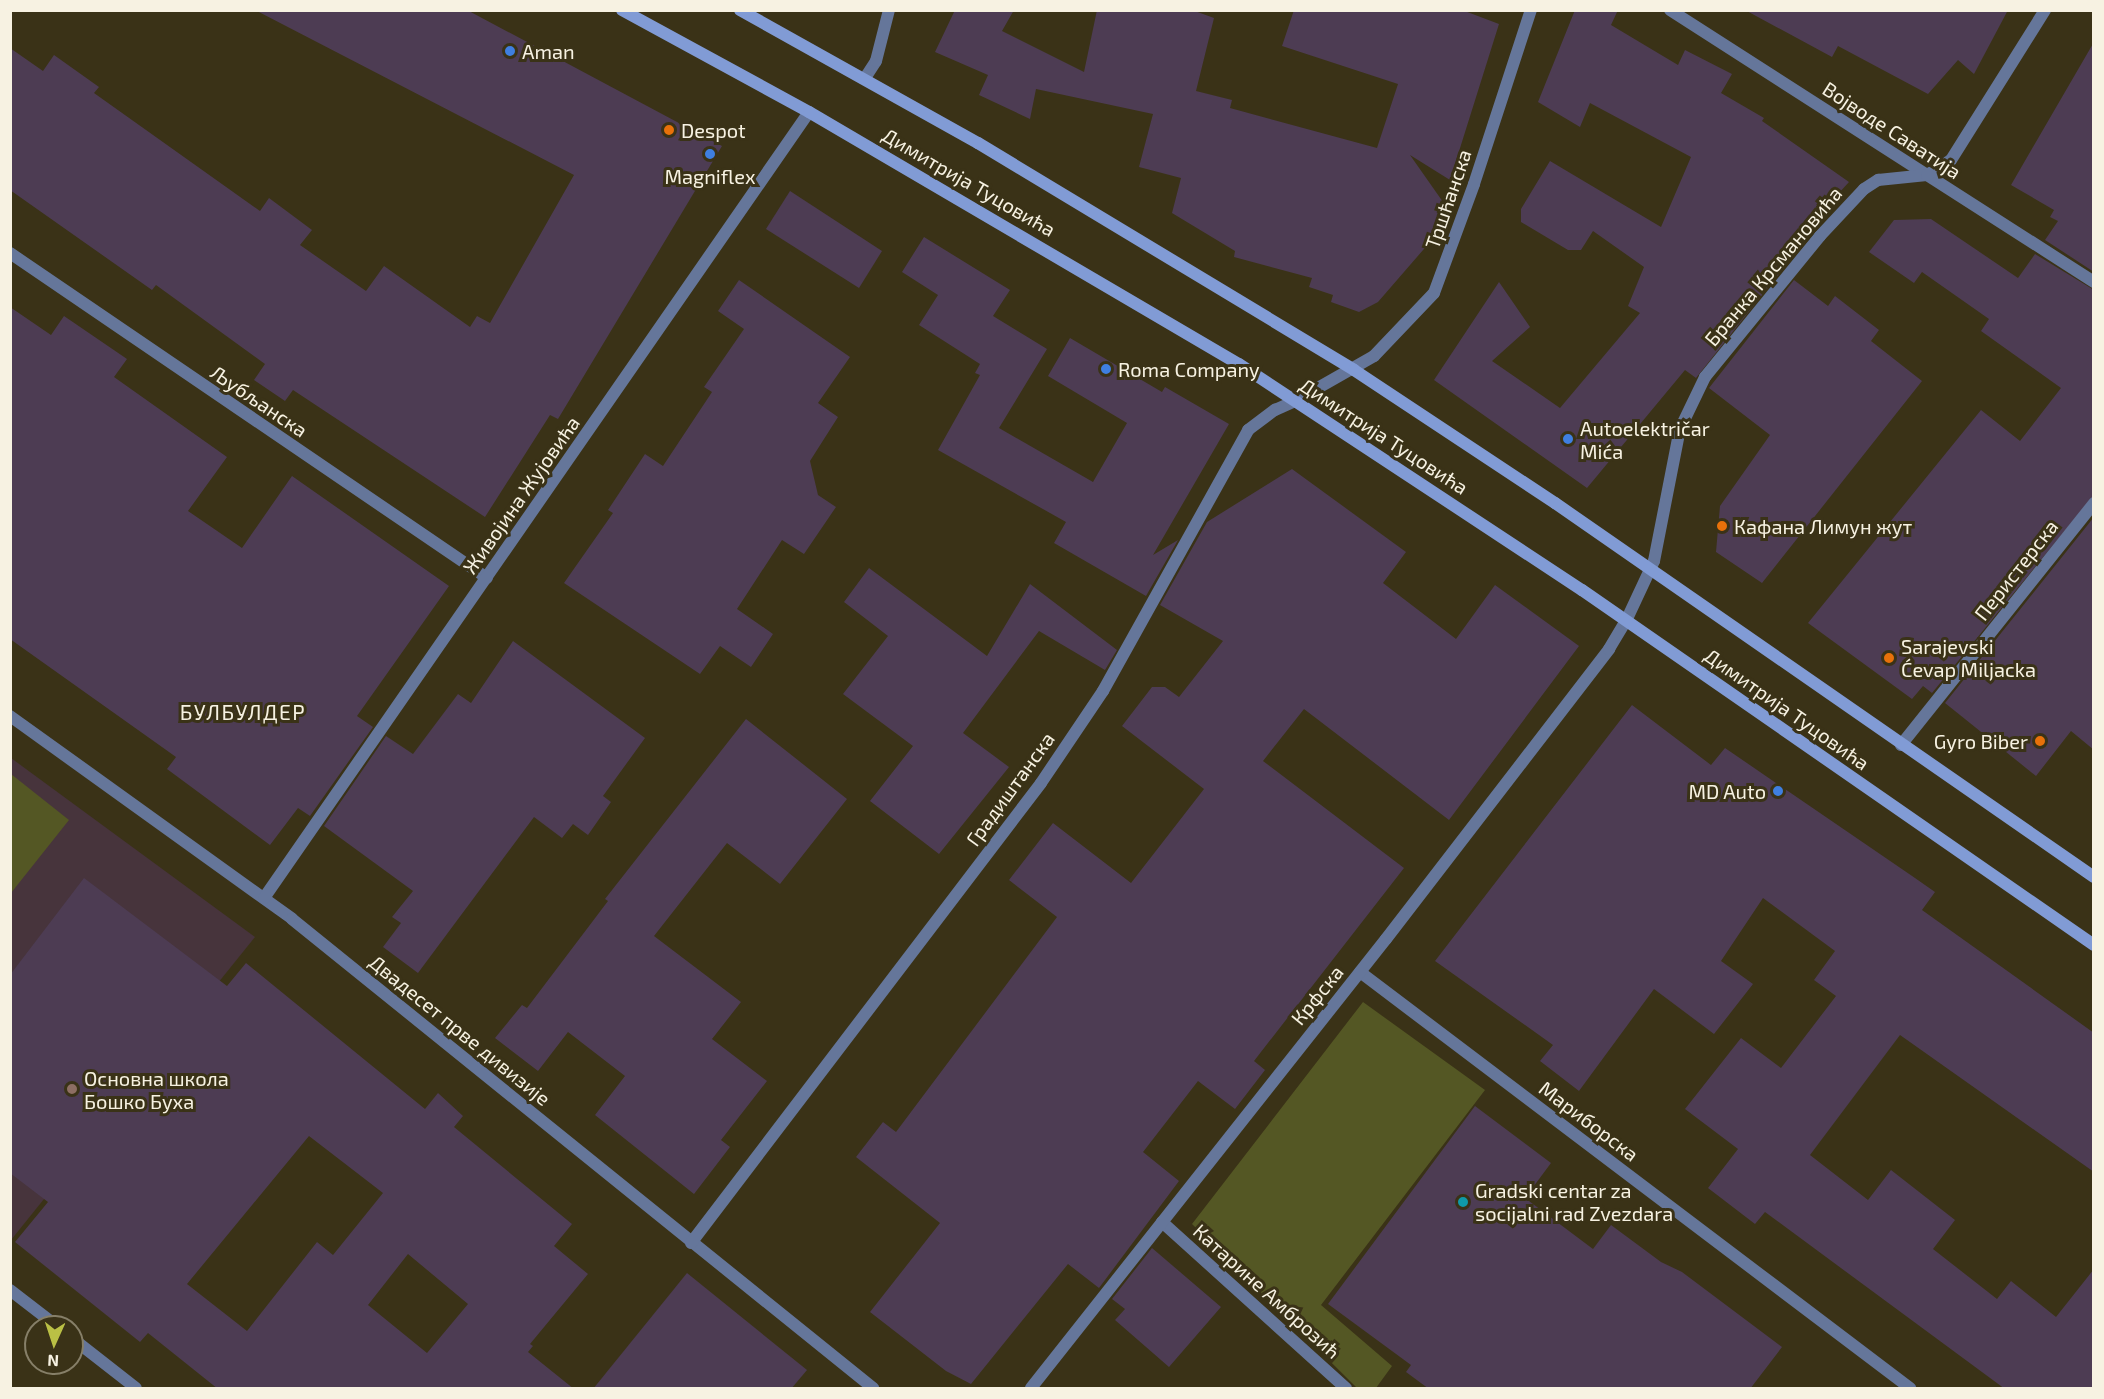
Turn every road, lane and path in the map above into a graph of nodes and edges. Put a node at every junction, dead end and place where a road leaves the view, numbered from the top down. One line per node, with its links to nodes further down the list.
1 (622, 10): 8 (main road, Димитрија Туцовића)
2 (740, 10): 7 (main road, Димитрија Туцовића)
3 (889, 10): 7 (street)
4 (1531, 10): 12 (street, Тршћанска)
5 (1670, 10): 9 (street, Војводе Саватија)
6 (2045, 10): 9 (street, Бранка Крсмановића)
7 (865, 78): 12 (main road, Димитрија Туцовића)
8 (809, 112): 13 (main road, Димитрија Туцовића); 16 (street, Живојина Жујовића)
9 (1927, 175): 11 (street, Војводе Саватија); 15 (street, Бранка Крсмановића)
10 (10, 253): 16 (street, Љубљанска)
11 (2094, 282)
12 (1354, 370): 13 (street, Градиштанска); 15 (main road, Димитрија Туцовића)
13 (1295, 401): 17 (main road, Димитрија Туцовића); 25 (street, Градиштанска)
14 (2094, 503): 19 (street, Перистерска)
15 (1651, 570): 17 (street, Бранка Крсмановића); 19 (main road, Димитрија Туцовића)
16 (487, 578): 21 (street, Живојина Жујовића)
17 (1626, 621): 22 (main road, Димитрија Туцовића); 23 (street, Крфска)
18 (10, 716): 21 (street, Двадесет прве дивизије)
19 (1901, 745): 20 (main road, Димитрија Туцовића)
20 (2094, 877)
21 (264, 898): 25 (street, Двадесет прве дивизије)
22 (2094, 945)
23 (1360, 972): 24 (street, Крфска); 33 (street, Мариборска)
24 (1162, 1222): 31 (street, Крфска); 32 (street, Катарине Амброзић)
25 (691, 1243): 30 (street, Двадесет прве дивизије)
26 (10, 1290): 27 (street)
27 (42, 1315)
28 (84, 1348): 29 (street)
29 (136, 1389)
30 (873, 1389)
31 (1031, 1389)
32 (1346, 1389)
33 (1910, 1389)

